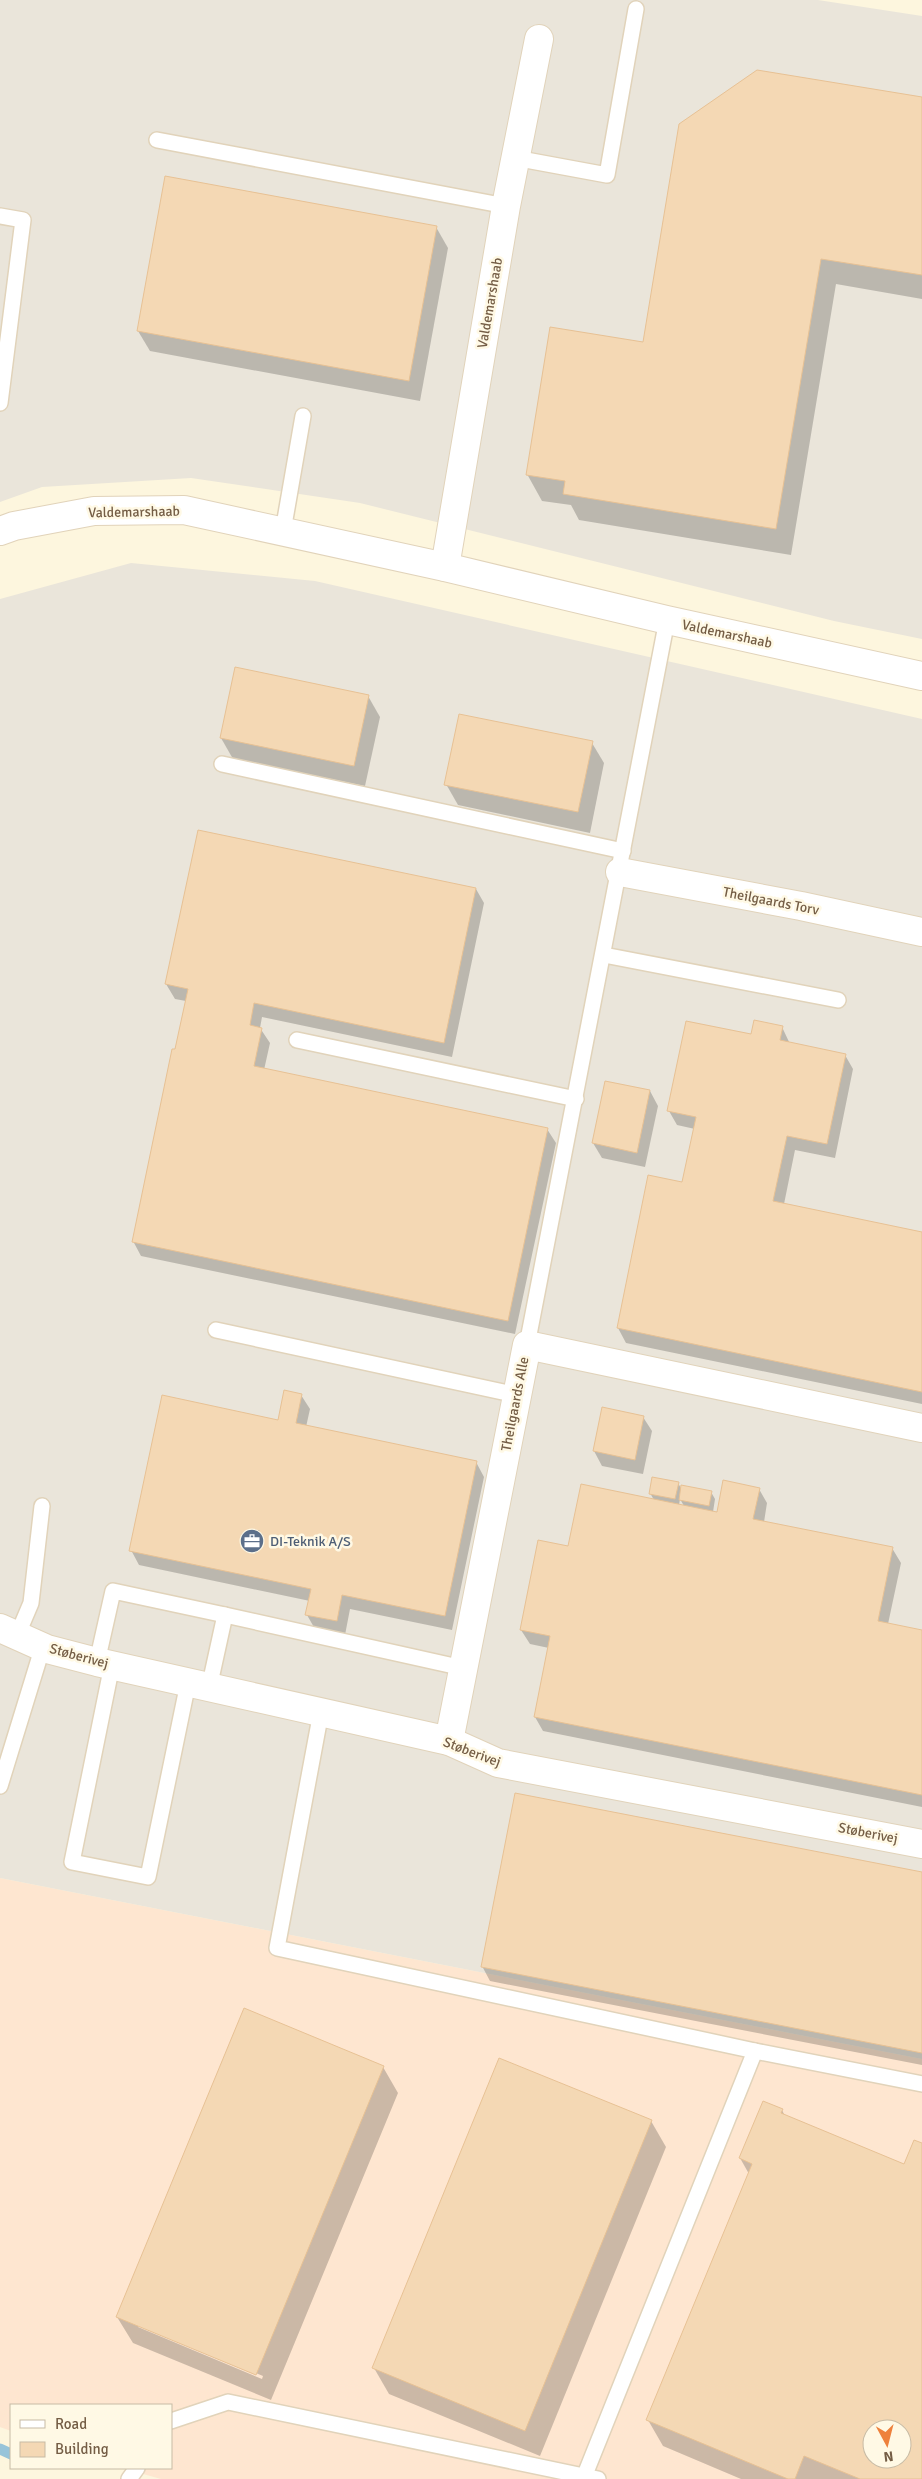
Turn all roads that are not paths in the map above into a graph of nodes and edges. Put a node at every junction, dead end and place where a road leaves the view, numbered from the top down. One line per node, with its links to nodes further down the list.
1 (636, 9): 4 (lane)
2 (539, 39): 4 (street, Valdemarshaab)
3 (157, 140): 5 (lane)
4 (515, 158): 5 (street, Valdemarshaab)
5 (506, 206): 11 (street, Valdemarshaab)
6 (0, 216): 7 (lane)
7 (0, 403)
8 (303, 416): 10 (lane)
9 (0, 531): 10 (street, Valdemarshaab)
10 (283, 531): 11 (street, Valdemarshaab)
11 (445, 567): 12 (street, Valdemarshaab)
12 (667, 620): 13 (street, Valdemarshaab); 15 (lane)
13 (922, 676)
14 (222, 764): 15 (lane)
15 (622, 861): 16 (street, Theilgaards Torv); 17 (lane)
16 (922, 932)
17 (604, 955): 18 (lane); 20 (lane)
18 (838, 1000)
19 (297, 1040): 20 (lane)
20 (576, 1099): 22 (lane)
21 (216, 1330): 23 (lane)
22 (527, 1345): 23 (street, Theilgaards Alle); 24 (street, Theilgaards Alle)
23 (517, 1395): 30 (street, Theilgaards Alle)
24 (922, 1428)
25 (42, 1506): 27 (lane)
26 (225, 1616): 29 (lane); 30 (lane); 31 (lane)
27 (8, 1632): 28 (street, Støberivej)
28 (43, 1646): 29 (street, Støberivej); 34 (lane)
29 (104, 1664): 31 (street, Støberivej); 31 (lane)
30 (462, 1668): 33 (street, Theilgaards Alle)
31 (199, 1685): 32 (street, Støberivej)
32 (321, 1712): 33 (street, Støberivej); 36 (lane)
33 (448, 1741): 35 (street, Støberivej)
34 (0, 1786)
35 (922, 1844)
36 (756, 2050): 37 (lane); 39 (lane)
37 (922, 2084)
38 (172, 2421): 39 (lane)
39 (591, 2478)

